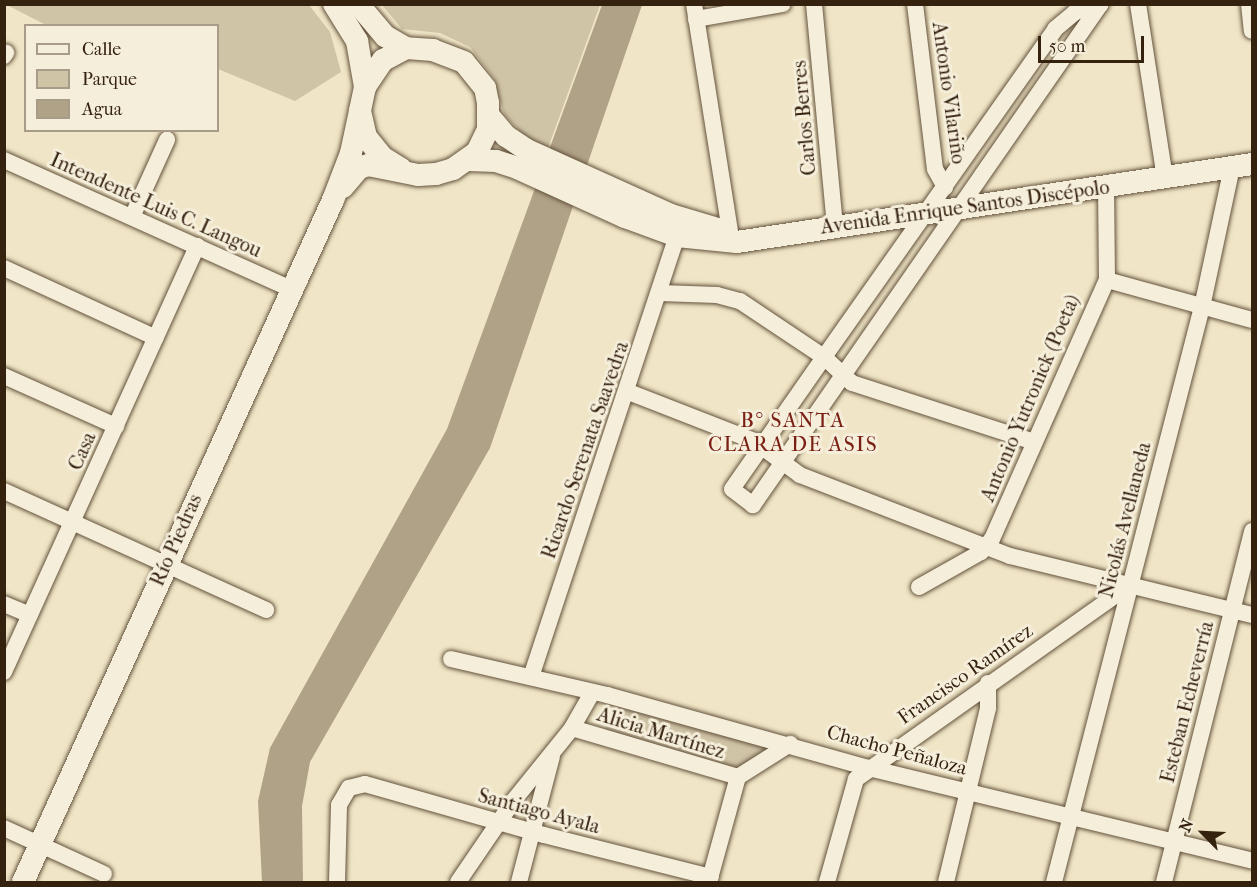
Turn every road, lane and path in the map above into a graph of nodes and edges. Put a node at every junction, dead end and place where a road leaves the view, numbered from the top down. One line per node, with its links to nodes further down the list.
1 (334, 4): 12 (main road)
2 (358, 4): 11 (main road)
3 (783, 4): 9 (street)
4 (814, 4): 29 (street, Carlos Berres)
5 (915, 4): 23 (street, Antonio Vilariño)
6 (1138, 4): 21 (street)
7 (1249, 4): 10 (street)
8 (1100, 5): 23 (street); 26 (street)
9 (695, 12): 30 (street)
10 (1252, 31)
11 (406, 48): 12 (main road); 14 (main road)
12 (365, 87): 13 (main road)
13 (360, 111): 20 (main road); 25 (main road)
14 (489, 116): 16 (main road); 18 (main road)
15 (167, 140): 28 (street)
16 (522, 159): 18 (main road); 24 (main road)
17 (4, 160): 28 (street, Intendente Luis C. Langou)
18 (468, 160): 20 (main road)
19 (1242, 166): 21 (main road, Avenida Enrique Santos Discépolo); 38 (street, Nicolás Avellaneda)
20 (401, 169): 25 (main road)
21 (1165, 177): 22 (main road, Avenida Enrique Santos Discépolo)
22 (1106, 186): 26 (main road, Avenida Enrique Santos Discépolo); 35 (street, Antonio Yutronick (Poeta))
23 (945, 187): 27 (street)
24 (598, 194): 30 (main road); 32 (main road, Avenida Enrique Santos Discépolo)
25 (333, 200): 36 (main road, Río Piedras)
26 (958, 209): 27 (main road, Avenida Enrique Santos Discépolo); 43 (street)
27 (925, 214): 29 (main road, Avenida Enrique Santos Discépolo); 41 (street)
28 (132, 217): 33 (street, Intendente Luis C. Langou)
29 (835, 227): 31 (main road, Avenida Enrique Santos Discépolo)
30 (730, 232): 31 (main road)
31 (776, 235): 32 (main road, Avenida Enrique Santos Discépolo)
32 (677, 236): 37 (street, Ricardo Serenata Saavedra)
33 (197, 246): 36 (street, Intendente Luis C. Langou); 40 (street, Casa)
34 (4, 268): 40 (street)
35 (1107, 280): 38 (street); 46 (street, Antonio Yutronick (Poeta))
36 (291, 289): 53 (main road, Río Piedras)
37 (660, 293): 41 (street); 44 (street, Ricardo Serenata Saavedra)
38 (1202, 307): 39 (street); 54 (street, Nicolás Avellaneda)
39 (1252, 320)
40 (156, 338): 45 (street, Casa)
41 (824, 357): 43 (street); 47 (street)
42 (4, 376): 45 (street)
43 (845, 377): 46 (street); 48 (street)
44 (626, 391): 47 (street); 63 (street, Ricardo Serenata Saavedra)
45 (116, 426): 50 (street, Casa)
46 (1035, 442): 52 (street, Antonio Yutronick (Poeta))
47 (762, 447): 48 (street); 48 (street)
48 (782, 465): 52 (street)
49 (4, 491): 50 (street)
50 (74, 522): 53 (street); 59 (street, Casa)
51 (1252, 531): 58 (street, Esteban Echeverría)
52 (986, 547): 54 (street); 55 (street)
53 (165, 564): 57 (street); 77 (main road, Río Piedras)
54 (1130, 585): 58 (street); 64 (street, Francisco Ramírez); 72 (street, Nicolás Avellaneda)
55 (919, 587)
56 (4, 604): 59 (street)
57 (266, 610)
58 (1232, 610): 60 (street); 76 (street, Esteban Echeverría)
59 (30, 615): 62 (street, Casa)
60 (1252, 615)
61 (451, 659): 63 (street, Chacho Peñaloza)
62 (4, 672)
63 (531, 677): 65 (street, Chacho Peñaloza)
64 (988, 683): 69 (street, Francisco Ramírez); 71 (street)
65 (592, 693): 66 (street); 67 (street, Chacho Peñaloza)
66 (572, 728): 68 (street); 70 (street, Alicia Martínez)
67 (790, 744): 69 (street, Chacho Peñaloza); 70 (street)
68 (554, 748): 73 (street); 75 (street)
69 (869, 768): 71 (street, Chacho Peñaloza); 85 (street, Francisco Ramírez)
70 (738, 777): 80 (street)
71 (969, 791): 72 (street, Chacho Peñaloza); 86 (street)
72 (1071, 815): 76 (street, Chacho Peñaloza); 87 (street, Nicolás Avellaneda)
73 (501, 822): 75 (street, Santiago Ayala); 82 (street, Santiago Ayala); 83 (street)
74 (4, 828): 77 (street)
75 (532, 832): 80 (street, Santiago Ayala); 84 (street)
76 (1174, 841): 78 (street, Chacho Peñaloza); 88 (street, Esteban Echeverría)
77 (40, 844): 79 (street); 81 (main road, Río Piedras)
78 (1252, 861)
79 (104, 874)
80 (710, 880)
81 (23, 882)
82 (337, 882)
83 (458, 882)
84 (519, 882)
85 (827, 882)
86 (945, 882)
87 (1054, 882)
88 (1164, 882)

